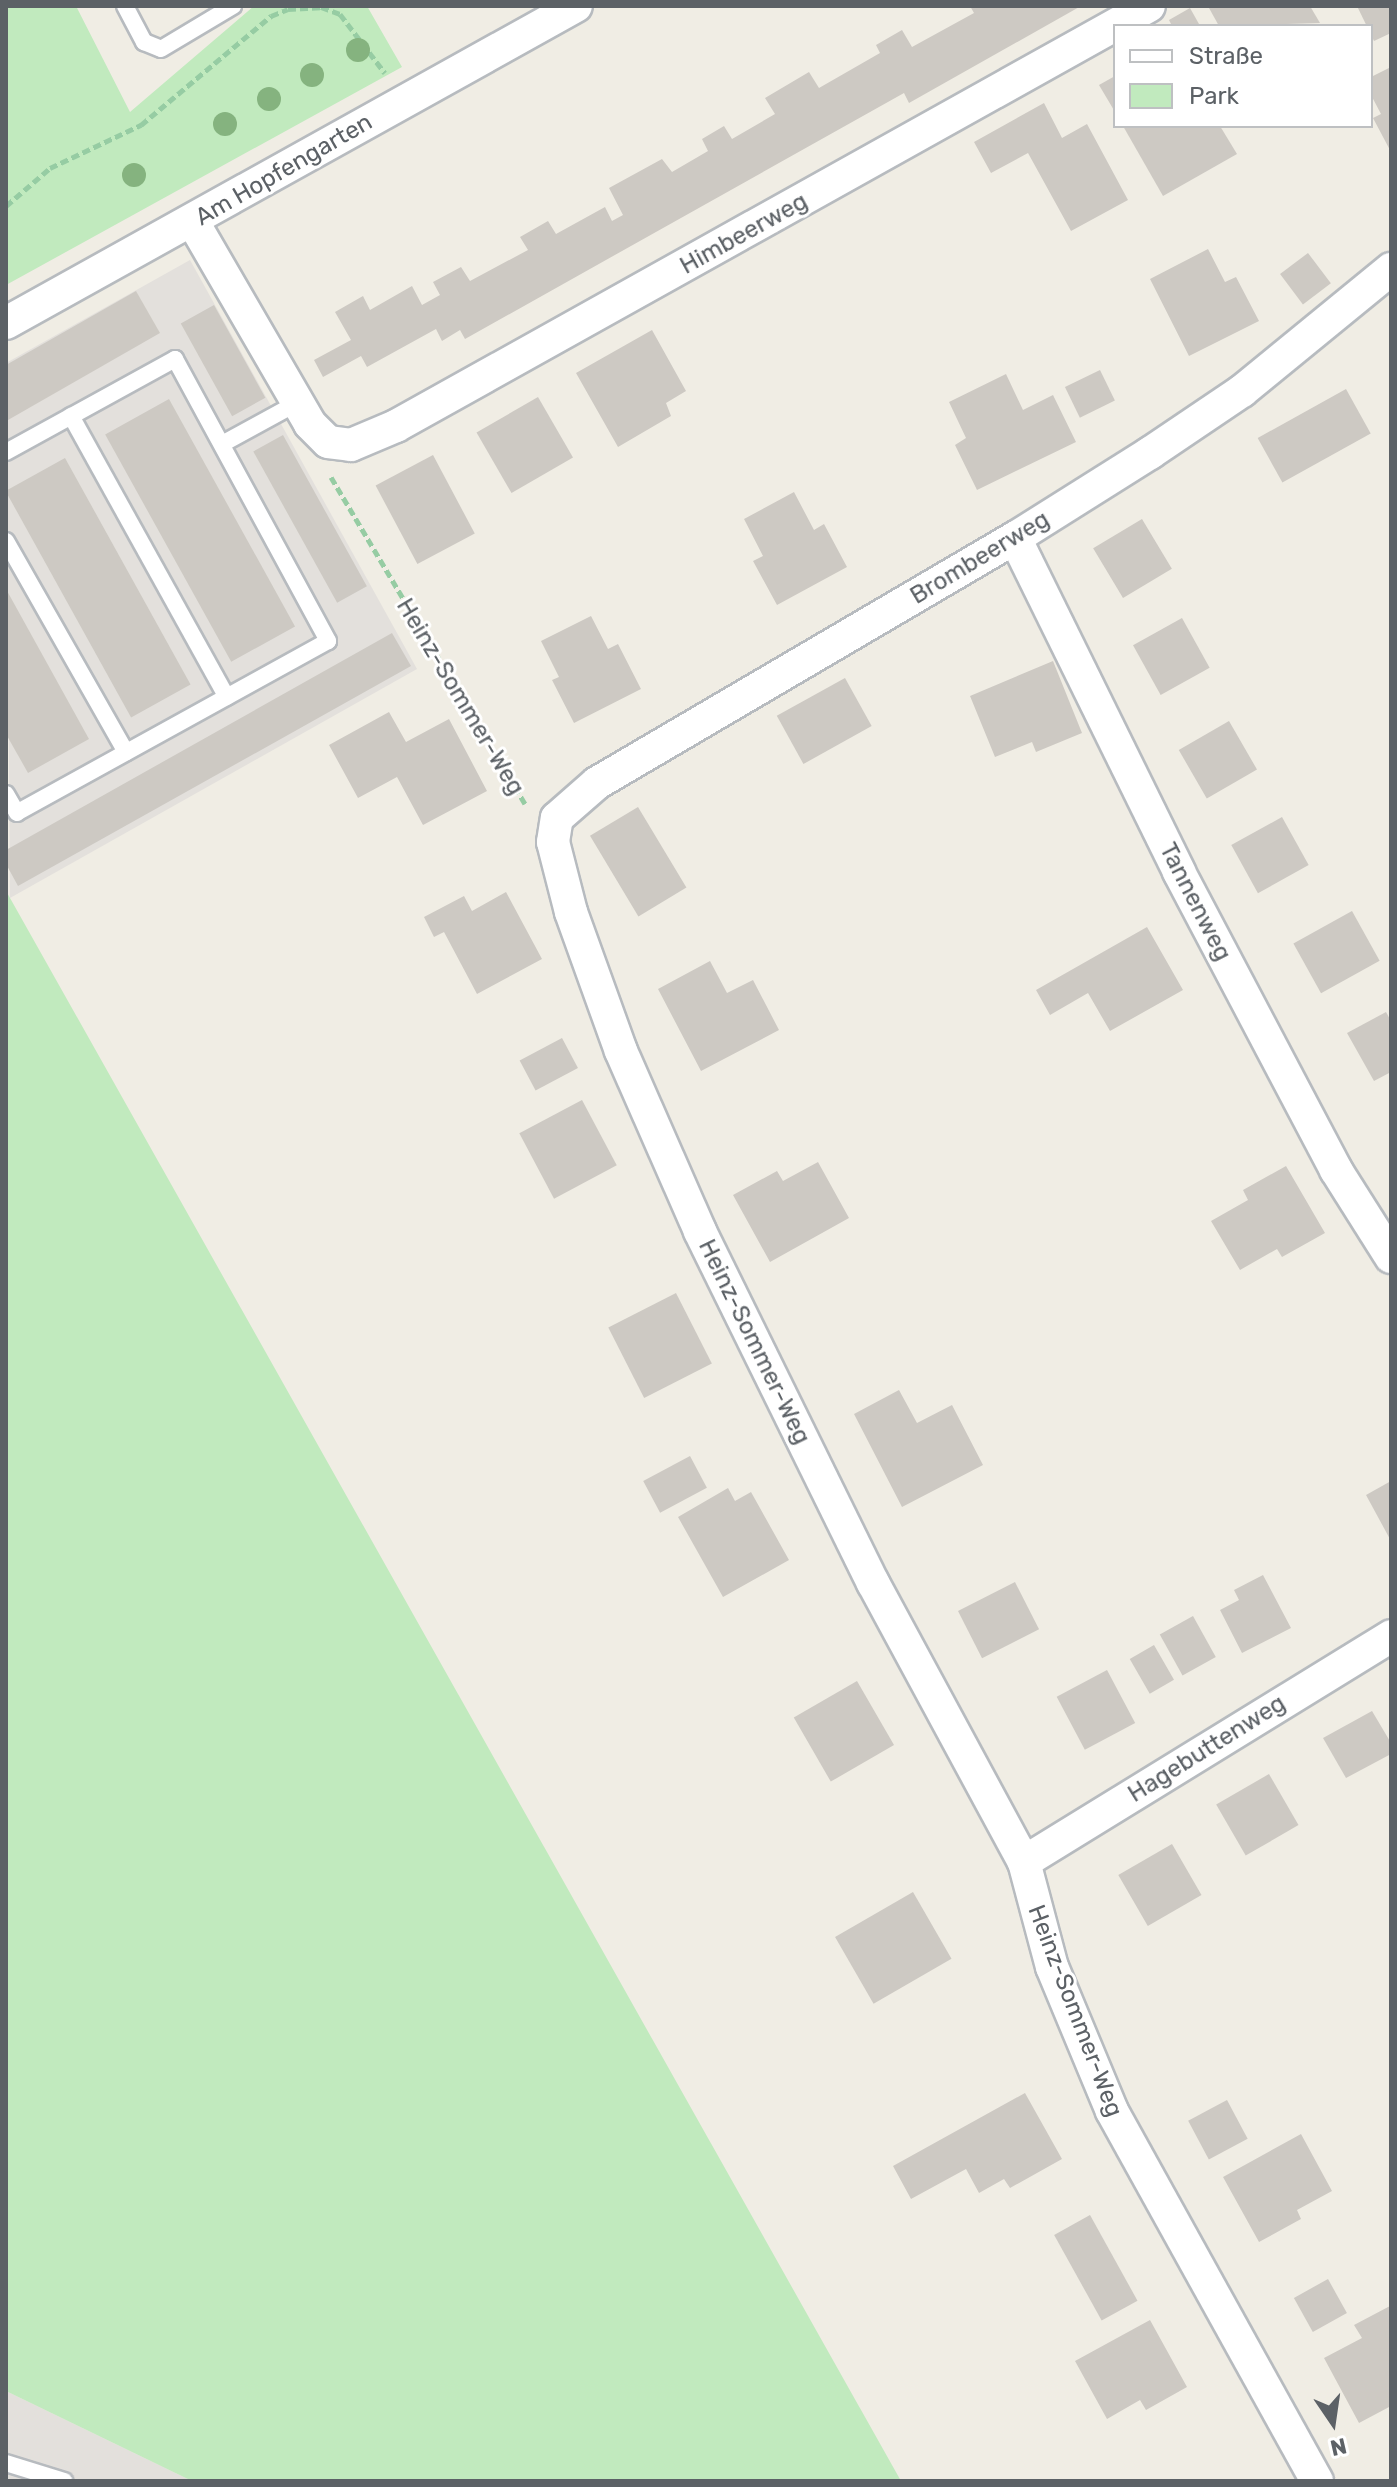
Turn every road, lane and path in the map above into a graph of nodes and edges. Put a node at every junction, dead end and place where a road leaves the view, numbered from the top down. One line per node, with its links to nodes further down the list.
1 (125, 6): 2 (lane)
2 (233, 6)
3 (1149, 6): 5 (street, Himbeerweg)
4 (565, 9): 7 (street, Am Hopfengarten)
5 (1117, 24)
6 (1113, 26): 15 (street, Himbeerweg)
7 (400, 102): 8 (path); 9 (street, Am Hopfengarten)
8 (6, 206)
9 (193, 222): 11 (street, Am Hopfengarten); 12 (street)
10 (1391, 269): 17 (street, Brombeerweg)
11 (6, 323)
12 (297, 403): 14 (lane); 15 (street)
13 (71, 416): 14 (lane); 16 (lane); 19 (lane)
14 (222, 444): 19 (lane)
15 (333, 444): 22 (path, Heinz-Sommer-Weg)
16 (6, 452)
17 (1015, 538): 22 (street, Brombeerweg); 23 (street, Tannenweg)
18 (6, 541): 20 (lane)
19 (227, 697): 20 (lane)
20 (126, 752): 21 (lane)
21 (6, 794)
22 (554, 823): 25 (street, Heinz-Sommer-Weg)
23 (1391, 1257)
24 (1391, 1636): 25 (street, Hagebuttenweg)
25 (1024, 1862): 28 (street, Heinz-Sommer-Weg)
26 (6, 2463): 27 (lane)
27 (64, 2481)
28 (1317, 2481)

